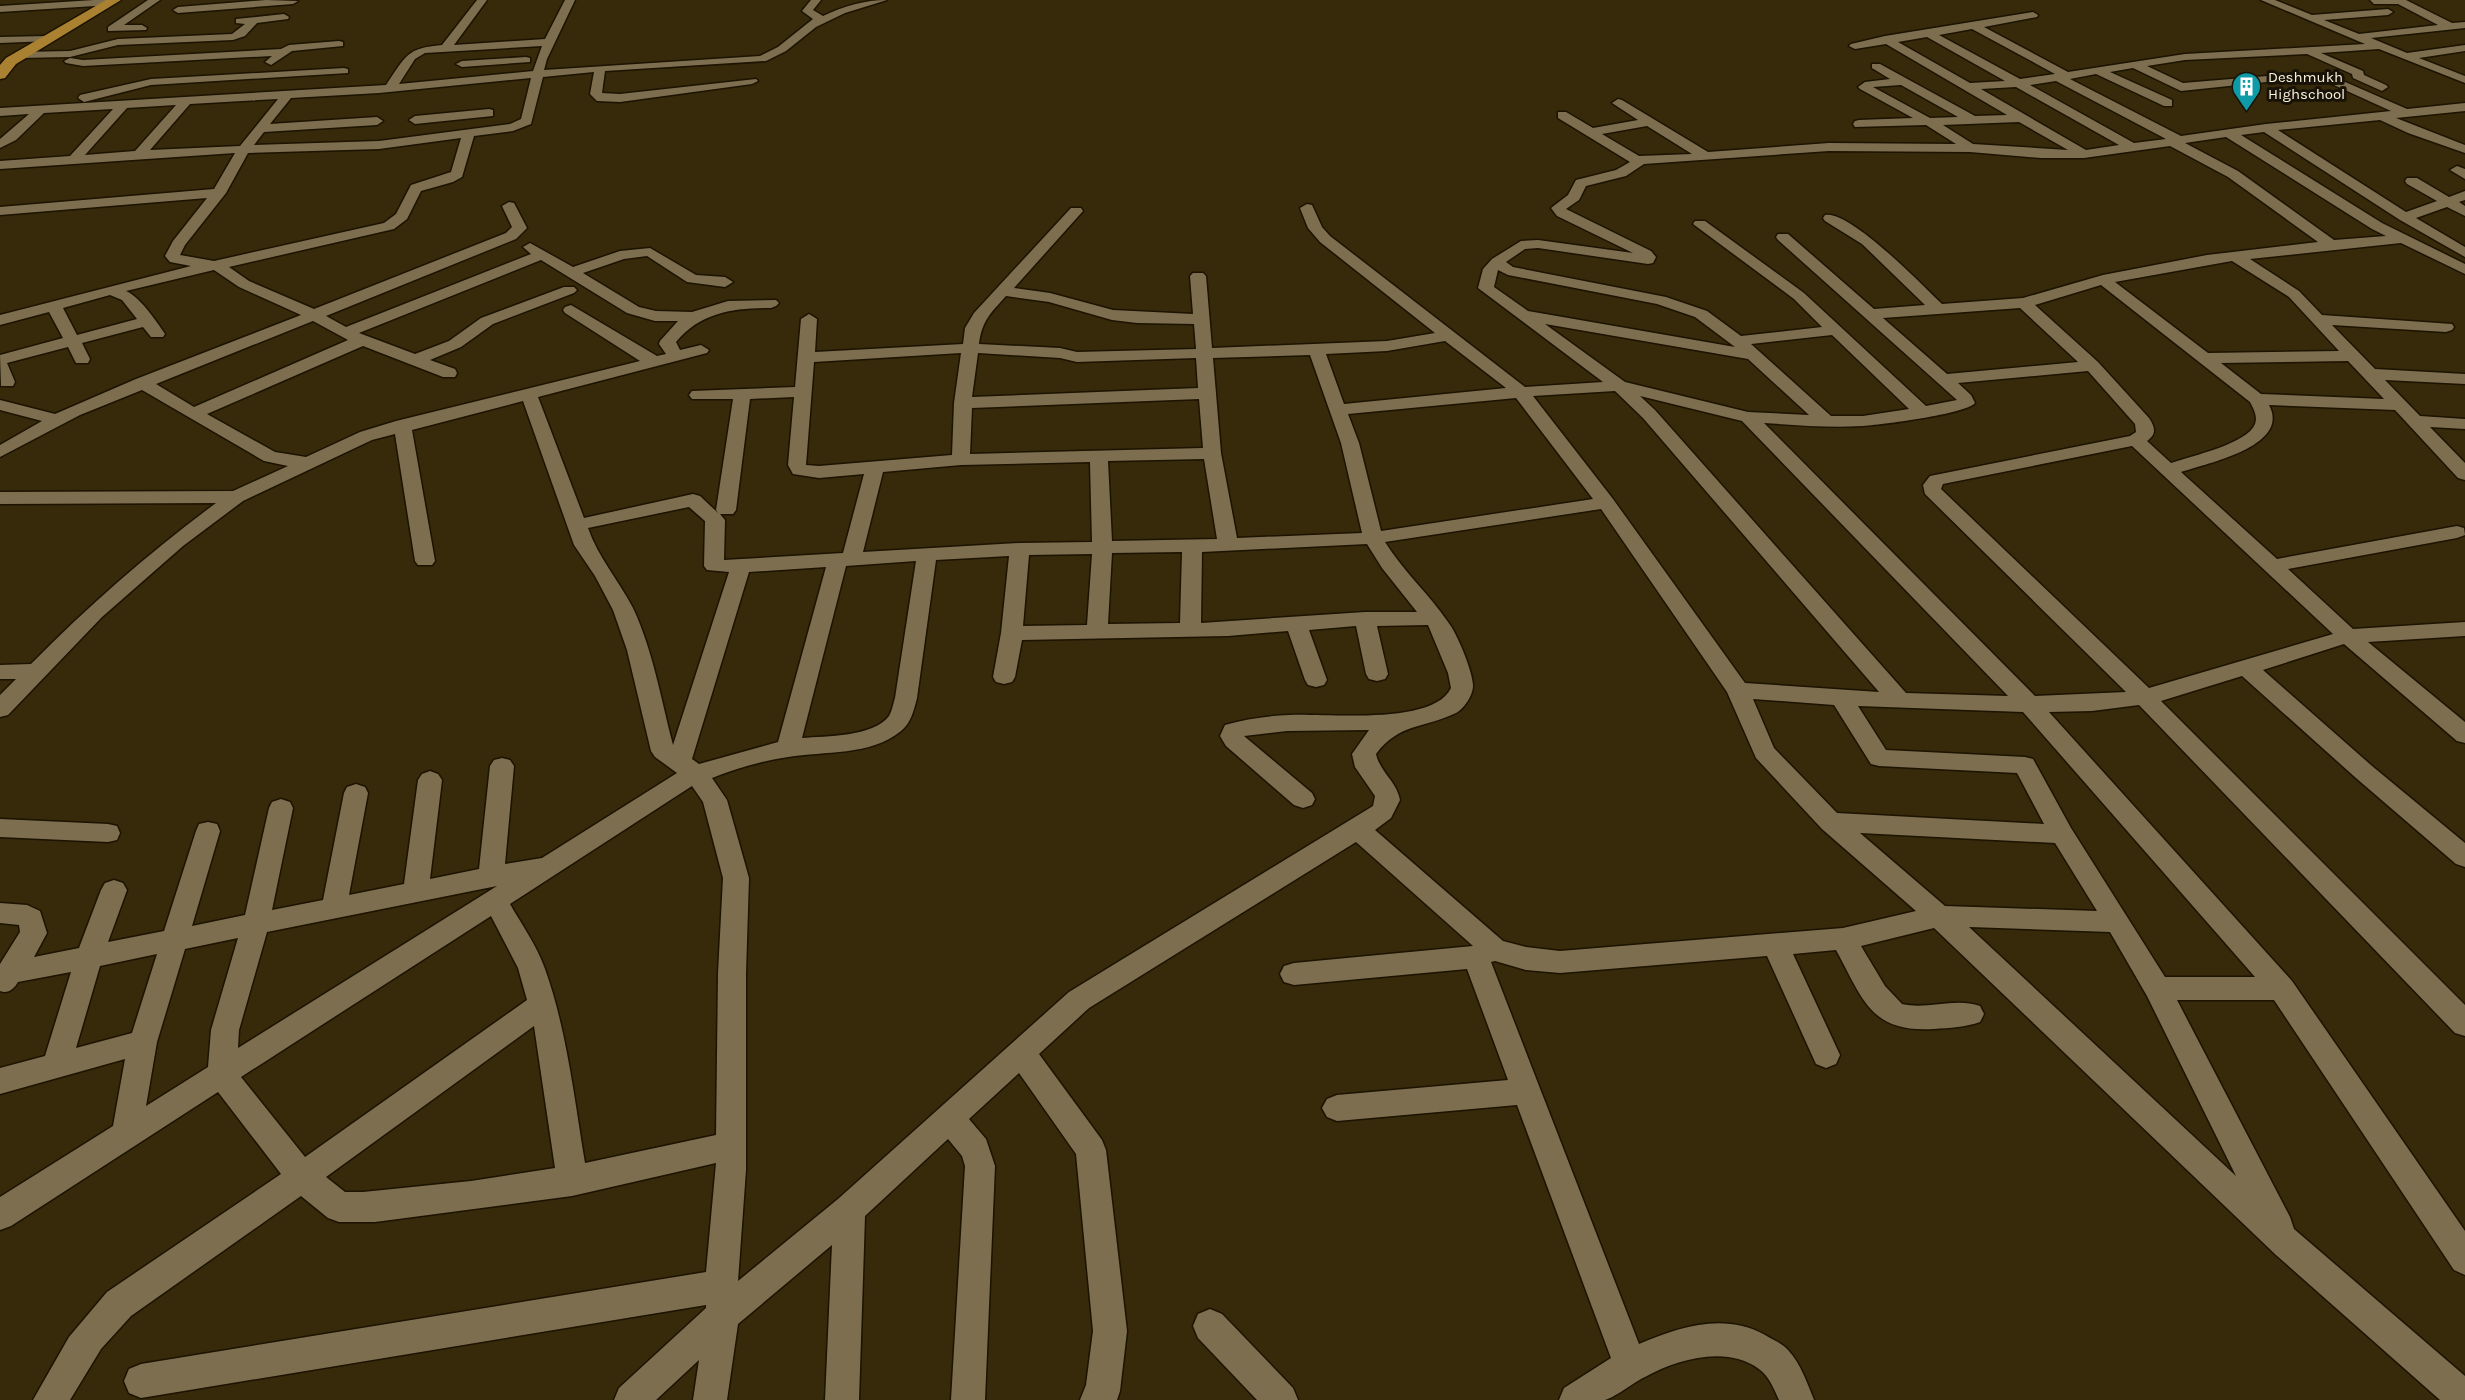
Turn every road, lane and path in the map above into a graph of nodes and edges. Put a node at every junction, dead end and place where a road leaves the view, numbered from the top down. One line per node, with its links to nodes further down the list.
1 (3, 0): 12 (street)
2 (154, 0): 23 (street)
3 (482, 0): 35 (street)
4 (570, 0): 30 (street)
5 (816, 0): 20 (street)
6 (882, 0): 20 (street)
7 (2267, 0): 17 (street)
8 (113, 1): 11 (street); 27 (main road)
9 (2374, 1): 24 (street)
10 (293, 2): 13 (street)
11 (42, 3): 12 (street)
12 (0, 8)
13 (178, 9)
14 (2388, 12): 17 (street)
15 (2033, 15): 22 (street)
16 (284, 17): 18 (street)
17 (2308, 18): 26 (street)
18 (254, 20): 19 (street); 39 (street)
19 (232, 21)
20 (815, 24): 48 (street)
21 (2465, 25): 24 (street)
22 (1975, 26): 25 (street); 53 (street)
23 (153, 27)
24 (2451, 27): 26 (street)
25 (1927, 32): 28 (street); 59 (street)
26 (2357, 36): 33 (street)
27 (46, 39): 29 (street); 38 (main road)
28 (1885, 39): 32 (street); 61 (street)
29 (0, 40)
30 (550, 42): 34 (street); 43 (street)
31 (339, 44): 40 (street)
32 (1855, 46)
33 (2382, 46): 37 (street); 41 (street)
34 (475, 47): 35 (street); 44 (street)
35 (446, 48): 62 (street)
36 (2465, 48): 41 (street)
37 (2305, 51): 46 (street); 63 (street)
38 (20, 55): 39 (street); 49 (main road)
39 (57, 56): 40 (street)
40 (277, 56): 42 (street); 45 (street); 54 (street)
41 (2406, 56): 55 (street)
42 (328, 57)
43 (541, 59): 44 (street); 52 (street)
44 (462, 64): 58 (street)
45 (188, 65)
46 (2135, 65): 51 (street); 70 (street)
47 (1876, 66): 57 (street)
48 (600, 68): 52 (street); 56 (street)
49 (2, 69)
50 (344, 71): 54 (street)
51 (2098, 71): 53 (street); 68 (street)
52 (537, 74): 58 (street); 91 (street)
53 (2063, 76): 59 (street); 92 (street)
54 (256, 77): 65 (street); 72 (street)
55 (2463, 78)
56 (752, 81)
57 (1903, 81): 82 (street); 84 (street)
58 (448, 82): 60 (street)
59 (2018, 83): 61 (street); 95 (street)
60 (429, 85): 62 (street); 76 (street)
61 (1967, 87): 81 (street)
62 (390, 88): 64 (street)
63 (2389, 91)
64 (287, 94): 65 (street); 74 (street)
65 (229, 98): 66 (street)
66 (186, 100): 69 (street); 99 (street)
67 (1618, 103): 85 (street)
68 (2168, 103)
69 (124, 104): 72 (street); 102 (street)
70 (2408, 107): 71 (street); 80 (street)
71 (2465, 107)
72 (62, 108): 75 (street)
73 (298, 108): 74 (street)
74 (275, 109): 88 (street)
75 (40, 110): 77 (street); 94 (street)
76 (420, 110): 78 (street); 93 (street)
77 (0, 112)
78 (489, 113)
79 (1562, 115): 89 (street)
80 (2382, 116): 87 (street); 97 (street)
81 (2021, 118): 82 (street); 100 (street)
82 (1971, 119): 84 (street)
83 (377, 121): 88 (street)
84 (1925, 121): 86 (street); 96 (street)
85 (1649, 122): 89 (street); 101 (street)
86 (1859, 124)
87 (2266, 128): 90 (street); 114 (street)
88 (258, 129): 98 (street)
89 (1592, 132): 103 (street)
90 (2228, 133): 92 (street); 117 (street)
91 (468, 135): 93 (street); 127 (street)
92 (2175, 141): 95 (street); 122 (street)
93 (408, 142): 98 (street)
94 (0, 144)
95 (2134, 147): 100 (street)
96 (1970, 148): 100 (street); 101 (street)
97 (2465, 149)
98 (243, 150): 99 (street); 106 (street)
99 (140, 153): 102 (street)
100 (2084, 154)
101 (1706, 157): 103 (street)
102 (75, 159): 104 (street)
103 (1641, 160): 126 (street)
104 (0, 165)
105 (2412, 181): 108 (street)
106 (219, 193): 111 (street); 127 (street)
107 (2465, 195): 108 (street)
108 (2448, 202): 113 (street); 114 (street)
109 (509, 206): 119 (street)
110 (1307, 208): 152 (street)
111 (0, 211)
112 (1076, 211): 135 (street)
113 (2465, 212)
114 (2404, 216): 118 (street)
115 (1830, 218): 140 (street)
116 (1700, 224): 150 (street)
117 (2377, 226): 118 (street); 121 (street)
118 (2420, 226): 123 (street)
119 (511, 236): 124 (street); 141 (street)
120 (1783, 237): 142 (street)
121 (2401, 239): 122 (street); 128 (street)
122 (2331, 245): 125 (street)
123 (2465, 253)
124 (543, 254): 129 (street); 151 (street)
125 (2234, 255): 131 (street); 147 (street)
126 (1497, 262): 144 (street); 154 (street)
127 (218, 266): 133 (street); 141 (street)
128 (2462, 267)
129 (572, 272): 132 (street); 143 (street)
130 (1198, 276): 146 (street)
131 (2103, 280): 137 (street); 164 (street)
132 (725, 282)
133 (111, 290): 138 (street); 155 (street)
134 (569, 290): 167 (street)
135 (1001, 291): 146 (street); 156 (street)
136 (771, 303): 143 (street)
137 (2024, 303): 140 (street); 170 (street)
138 (54, 306): 148 (street); 155 (street)
139 (570, 310): 168 (street)
140 (1939, 310): 142 (street)
141 (312, 314): 151 (street); 176 (street)
142 (1869, 314): 173 (street)
143 (693, 316): 162 (street)
144 (1524, 316): 160 (street); 177 (street)
145 (809, 319): 163 (street)
146 (1202, 319): 159 (street)
147 (2318, 319): 149 (street); 161 (street)
148 (0, 320)
149 (2446, 327)
150 (1837, 330): 154 (street); 189 (street)
151 (345, 333): 153 (street)
152 (1449, 335): 158 (street); 179 (street)
153 (362, 340): 167 (street); 190 (street)
154 (1738, 341): 160 (street)
155 (74, 342): 165 (street); 166 (street)
156 (971, 348): 159 (street); 163 (street); 185 (street)
157 (701, 350): 162 (street)
158 (1316, 350): 159 (street); 188 (street)
159 (1206, 353): 180 (street)
160 (1754, 355): 193 (street)
161 (2353, 356): 164 (street); 172 (street)
162 (676, 357): 168 (street)
163 (807, 357): 178 (street)
164 (2204, 358): 184 (street)
165 (82, 359)
166 (0, 360)
167 (415, 360): 171 (street)
168 (654, 362): 183 (street)
169 (0, 365): 175 (street)
170 (2092, 366): 173 (street); 197 (street)
171 (449, 373)
172 (2370, 374): 174 (street); 187 (street)
173 (1943, 379): 189 (street)
174 (2465, 379)
175 (7, 382)
176 (142, 383): 190 (street); 192 (street)
177 (1618, 386): 179 (street); 191 (street); 239 (street)
178 (804, 392): 181 (street); 203 (street)
179 (1521, 392): 188 (street); 208 (street)
180 (1209, 393): 185 (street); 199 (street)
181 (742, 394): 182 (street); 209 (street)
182 (698, 395)
183 (529, 396): 196 (street); 210 (street)
184 (2257, 399): 187 (street); 204 (street)
185 (963, 403): 201 (street)
186 (0, 405): 192 (street)
187 (2399, 405): 194 (street)
188 (1338, 410): 212 (street)
189 (1922, 412): 193 (street)
190 (193, 414): 202 (street)
191 (1748, 417): 193 (street); 240 (street)
192 (57, 420): 198 (street)
193 (1826, 421)
194 (2414, 421): 195 (street); 205 (street)
195 (2465, 424)
196 (402, 425): 202 (street); 219 (street)
197 (2136, 440): 204 (street); 237 (street)
198 (0, 452)
199 (1212, 453): 200 (street); 213 (street)
200 (1099, 456): 201 (street); 214 (street)
201 (961, 460): 203 (street)
202 (306, 463): 206 (street)
203 (875, 466): 218 (street)
204 (2168, 470): 221 (street)
205 (2465, 474)
206 (236, 498): 207 (street); 231 (street)
207 (1, 499)
208 (1606, 503): 212 (street); 236 (street)
209 (726, 510)
210 (576, 525): 220 (street); 246 (street)
211 (2457, 532): 221 (street)
212 (1373, 538): 213 (street); 222 (street)
213 (1228, 543): 215 (street)
214 (1102, 546): 215 (street); 216 (street); 228 (street)
215 (1192, 546): 226 (street)
216 (1020, 549): 217 (street); 227 (street)
217 (927, 556): 218 (street); 244 (street)
218 (845, 558): 220 (street); 244 (street)
219 (425, 561)
220 (741, 566): 246 (street)
221 (2272, 566): 229 (street)
222 (1436, 618): 223 (street); 242 (street)
223 (1365, 619): 224 (street); 233 (street)
224 (1296, 624): 226 (street); 235 (street)
225 (2465, 629): 229 (street)
226 (1190, 630): 228 (street)
227 (1012, 633): 228 (street); 234 (street)
228 (1098, 633)
229 (2348, 636): 230 (street); 243 (street)
230 (2246, 667): 237 (street); 257 (street)
231 (37, 671): 232 (street); 241 (street)
232 (0, 672)
233 (1377, 674)
234 (1004, 677)
235 (1316, 680)
236 (1738, 690): 238 (street); 251 (street)
237 (2144, 698): 240 (street); 277 (street)
238 (1842, 699): 239 (street); 256 (street)
239 (1900, 701): 240 (street)
240 (2029, 704): 274 (street)
241 (0, 709)
242 (1398, 723): 249 (street); 253 (street)
243 (2465, 735)
244 (788, 748): 246 (street)
245 (502, 766): 258 (street)
246 (688, 769): 258 (street); 288 (street)
247 (430, 780): 260 (street)
248 (356, 794): 261 (street)
249 (1303, 799)
250 (281, 808): 265 (street)
251 (1831, 822): 256 (street); 263 (street)
252 (0, 828): 255 (street)
253 (1358, 829): 269 (street); 279 (street)
254 (208, 831): 266 (street)
255 (108, 833)
256 (2062, 834): 264 (street)
257 (2465, 856)
258 (494, 889): 260 (street); 275 (street); 282 (street)
259 (114, 890): 270 (street)
260 (416, 891): 261 (street)
261 (334, 908): 265 (street)
262 (0, 913): 272 (street)
263 (1939, 916): 264 (street); 267 (street); 293 (street)
264 (2118, 922): 273 (street)
265 (256, 923): 266 (street); 282 (street)
266 (176, 939): 270 (street); 278 (street)
267 (1843, 939): 268 (street); 276 (street)
268 (1775, 945): 269 (street); 280 (street)
269 (1485, 953): 271 (street); 284 (street)
270 (88, 956): 272 (street); 281 (street)
271 (1294, 974)
272 (4, 980)
273 (2157, 988): 274 (street); 293 (street)
274 (2282, 989): 294 (street)
275 (542, 1004): 289 (street); 290 (street)
276 (1970, 1014)
277 (2465, 1024)
278 (143, 1042): 281 (street); 287 (street)
279 (1022, 1053): 286 (street); 305 (street)
280 (1826, 1055)
281 (57, 1065): 283 (street)
282 (222, 1075): 287 (street); 289 (street)
283 (0, 1081)
284 (1527, 1091): 285 (street); 297 (street)
285 (1337, 1107)
286 (951, 1119): 291 (street); 304 (street)
287 (127, 1136): 292 (street)
288 (729, 1146): 290 (street); 295 (street)
289 (302, 1177): 290 (street); 300 (street)
290 (572, 1182)
291 (849, 1210): 295 (street); 303 (street)
292 (0, 1215)
293 (2288, 1244): 299 (street)
294 (2465, 1259)
295 (722, 1301): 298 (street); 301 (street); 302 (street)
296 (1210, 1326): 306 (street)
297 (1630, 1364): 307 (street); 308 (street)
298 (141, 1381)
299 (2465, 1399)
300 (50, 1400)
301 (631, 1400)
302 (710, 1400)
303 (842, 1400)
304 (969, 1400)
305 (1098, 1400)
306 (1281, 1400)
307 (1576, 1400)
308 (1797, 1400)

